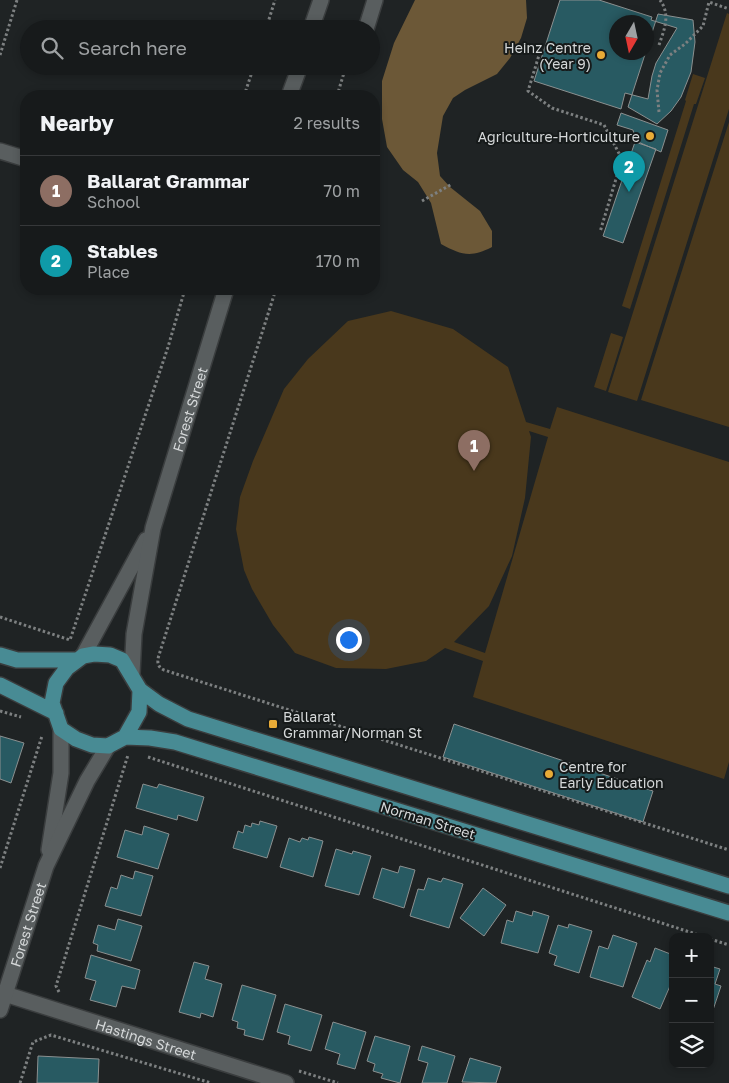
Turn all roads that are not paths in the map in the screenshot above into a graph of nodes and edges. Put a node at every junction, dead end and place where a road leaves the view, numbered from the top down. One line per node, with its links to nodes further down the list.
1 (320, 0): 3 (street)
2 (375, 0): 4 (street)
3 (314, 20)
4 (369, 20)
5 (298, 75): 6 (street)
6 (292, 90)
7 (0, 151): 8 (street)
8 (20, 157)
9 (224, 295): 10 (street, Forest Street)
10 (152, 528): 12 (street, Forest Street); 13 (street, Forest Street)
11 (0, 655): 12 (main road)
12 (80, 658): 13 (main road); 16 (main road)
13 (132, 674): 15 (main road)
14 (0, 685): 16 (main road)
15 (140, 690): 18 (main road); 21 (main road, Norman Street)
16 (56, 713): 17 (main road)
17 (62, 730): 19 (main road); 20 (street, Forest Street)
18 (127, 744): 19 (main road); 22 (main road, Norman Street)
19 (108, 746): 20 (street, Forest Street)
20 (46, 866): 23 (street, Forest Street)
21 (729, 886)
22 (729, 913)
23 (7, 966): 24 (street, Forest Street)
24 (5, 994): 25 (street, Forest Street); 26 (street, Hastings Street)
25 (0, 1010)
26 (289, 1076)

